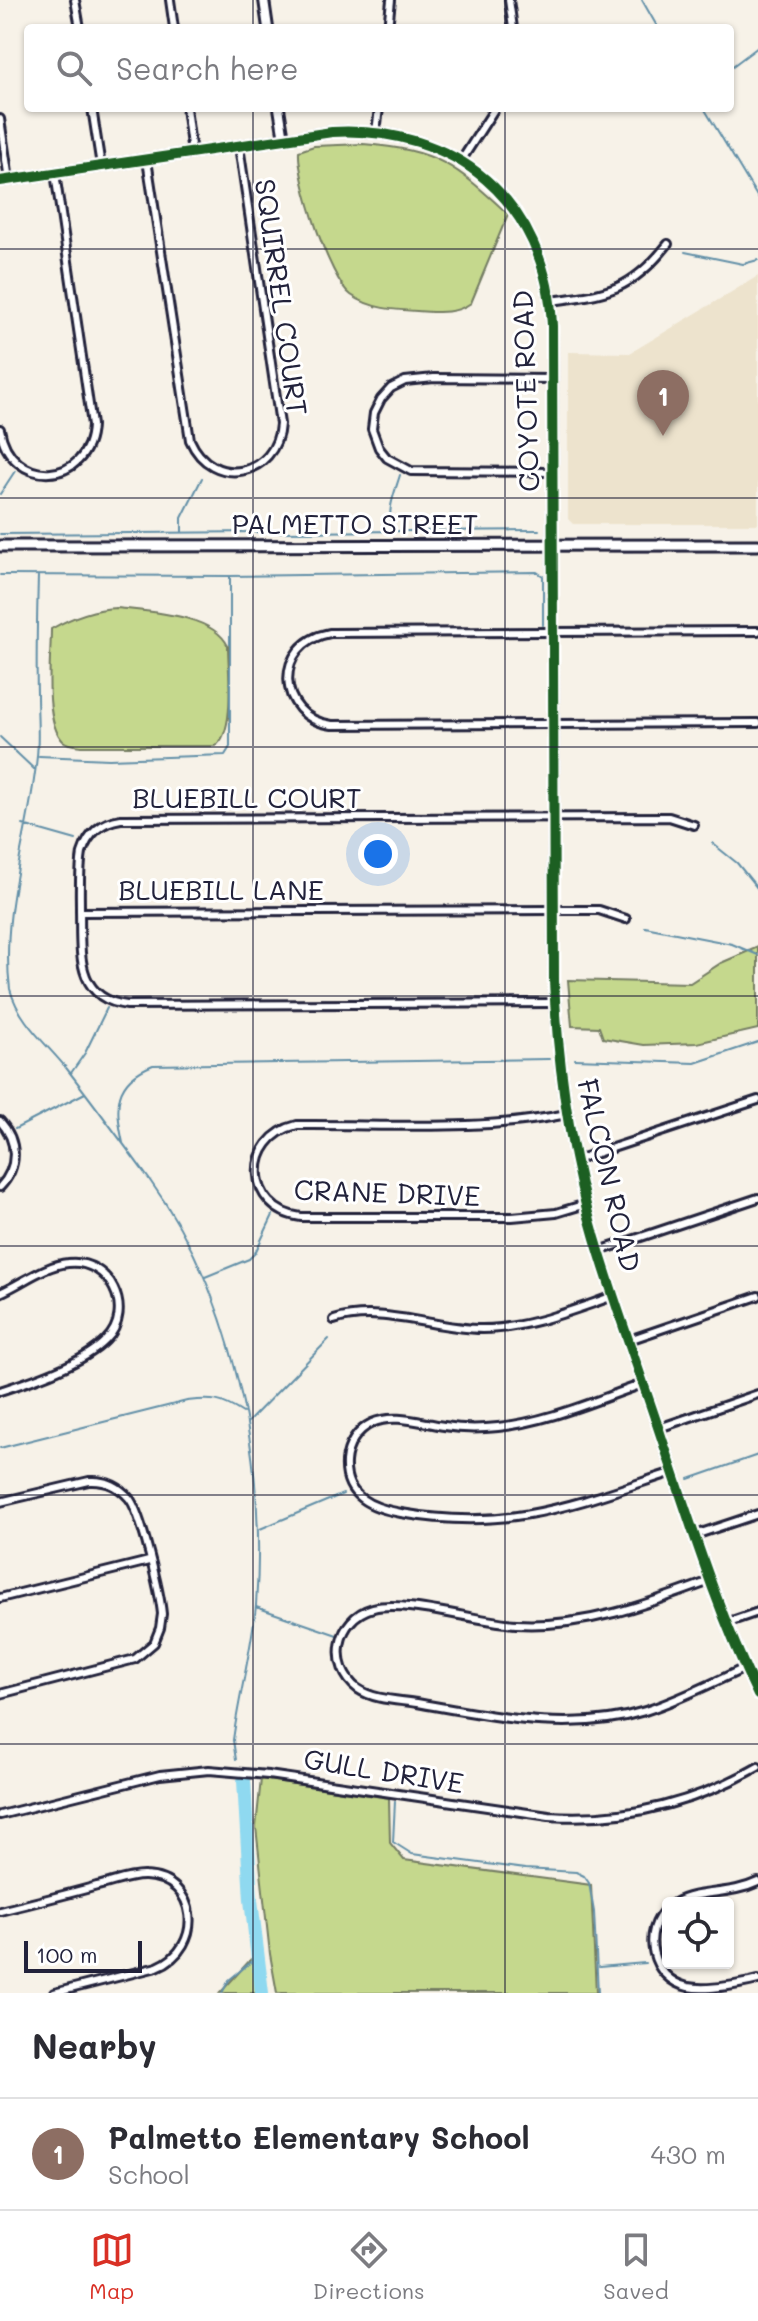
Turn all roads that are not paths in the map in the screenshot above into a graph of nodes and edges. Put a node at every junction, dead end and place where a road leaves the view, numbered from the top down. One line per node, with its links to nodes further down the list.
1 (75, 0): 6 (street)
2 (170, 0): 7 (street)
3 (264, 0): 8 (street)
4 (391, 0): 9 (street)
5 (509, 0): 10 (street)
6 (79, 24)
7 (173, 24)
8 (267, 24)
9 (388, 24)
10 (512, 24)
11 (93, 112): 23 (street)
12 (187, 112): 20 (street)
13 (280, 112): 18 (street)
14 (378, 112): 17 (street)
15 (492, 112): 22 (street)
16 (0, 119): 25 (street)
17 (376, 132): 18 (street, COYOTE ROAD); 22 (street, COYOTE ROAD)
18 (284, 139): 19 (street, COYOTE ROAD)
19 (239, 146): 20 (street, COYOTE ROAD); 21 (street, SQUIRREL COURT)
20 (192, 153): 21 (street, COYOTE ROAD)
21 (147, 160): 23 (street, COYOTE ROAD)
22 (461, 161): 27 (street, COYOTE ROAD)
23 (101, 166): 24 (street, COYOTE ROAD)
24 (55, 173): 25 (street, COYOTE ROAD); 29 (street)
25 (4, 181)
26 (668, 244): 27 (street)
27 (550, 301): 28 (street, COYOTE ROAD)
28 (552, 379): 30 (street, COYOTE ROAD); 30 (street)
29 (0, 429)
30 (553, 472): 31 (street, COYOTE ROAD)
31 (553, 545): 32 (main road, PALMETTO STREET); 33 (main road, PALMETTO STREET); 34 (street, FALCON ROAD)
32 (758, 545)
33 (0, 546)
34 (553, 631): 35 (street); 37 (street, FALCON ROAD); 37 (street)
35 (758, 631)
36 (758, 723): 37 (street)
37 (554, 725): 38 (street, FALCON ROAD)
38 (554, 817): 39 (street, BLUEBILL COURT); 40 (street, FALCON ROAD); 41 (street, BLUEBILL COURT)
39 (694, 825)
40 (554, 910): 41 (street, BLUEBILL LANE); 42 (street, BLUEBILL LANE); 43 (street, FALCON ROAD)
41 (80, 912): 43 (street, BLUEBILL COURT)
42 (626, 919)
43 (555, 1003): 45 (street, FALCON ROAD)
44 (758, 1100): 47 (street)
45 (567, 1114): 47 (street, FALCON ROAD); 50 (street, CRANE DRIVE)
46 (0, 1121): 48 (street)
47 (576, 1160): 50 (street, FALCON ROAD)
48 (0, 1187)
49 (758, 1198): 51 (street)
50 (586, 1204): 51 (street, FALCON ROAD)
51 (599, 1251): 53 (street, FALCON ROAD)
52 (0, 1293): 58 (street)
53 (614, 1296): 55 (street); 56 (street, FALCON ROAD)
54 (758, 1296): 56 (street)
55 (334, 1320)
56 (629, 1340): 57 (street, FALCON ROAD)
57 (643, 1384): 60 (street, FALCON ROAD); 61 (street)
58 (0, 1391)
59 (758, 1394): 60 (street)
60 (659, 1428): 61 (street, FALCON ROAD)
61 (673, 1472): 64 (street, FALCON ROAD)
62 (0, 1502): 65 (street)
63 (758, 1514): 64 (street)
64 (695, 1535): 66 (street, FALCON ROAD)
65 (149, 1561): 67 (street); 71 (street)
66 (710, 1581): 69 (street, FALCON ROAD); 70 (street)
67 (0, 1598)
68 (758, 1612): 69 (street)
69 (726, 1623): 70 (street, FALCON ROAD)
70 (745, 1668): 72 (street, FALCON ROAD)
71 (0, 1694)
72 (758, 1695)
73 (758, 1767): 74 (street, GULL DRIVE)
74 (0, 1815)
75 (758, 1882): 76 (street)
76 (689, 1897)
77 (0, 1911): 82 (street)
78 (662, 1914): 79 (street)
79 (662, 1969)
80 (662, 1969): 81 (street)
81 (758, 1980)
82 (54, 1993)

